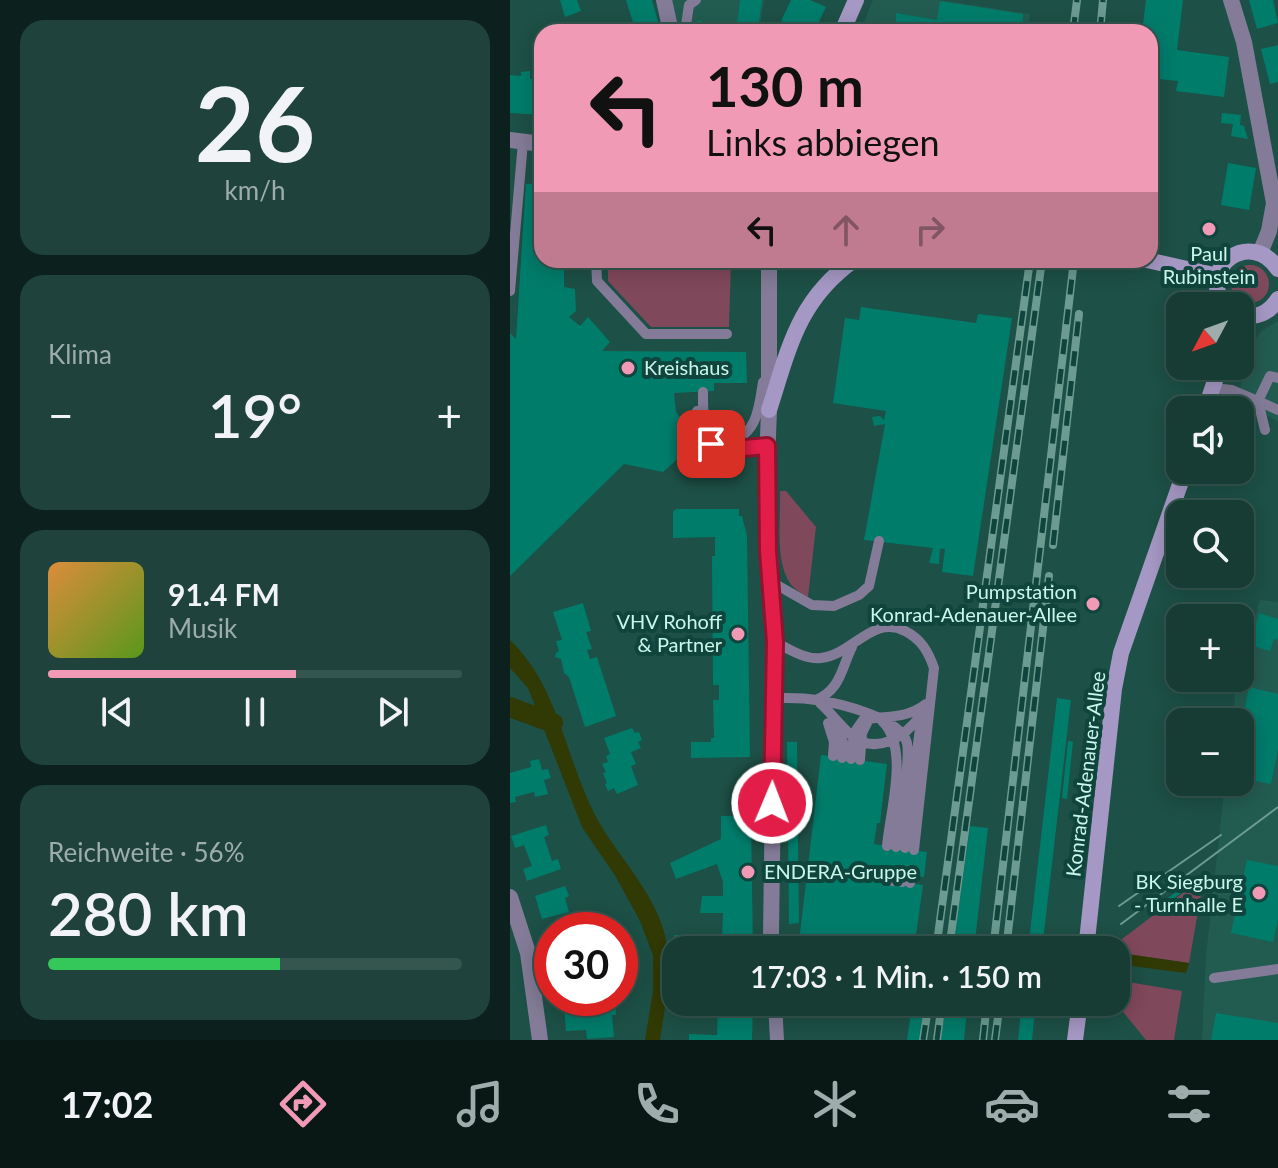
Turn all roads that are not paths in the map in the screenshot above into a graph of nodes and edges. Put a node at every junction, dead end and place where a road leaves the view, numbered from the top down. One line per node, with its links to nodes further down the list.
1 (696, 0): 4 (lane)
2 (856, 0): 7 (main road)
3 (1231, 0): 9 (street)
4 (688, 15): 5 (lane); 6 (lane)
5 (667, 16)
6 (688, 24)
7 (846, 24)
8 (516, 141): 17 (lane)
9 (1275, 212): 10 (street)
10 (1260, 253): 15 (main road); 16 (main road)
11 (1158, 262): 16 (main road)
12 (596, 268): 21 (lane)
13 (769, 268): 22 (street)
14 (843, 268): 28 (main road)
15 (1278, 269)
16 (1218, 276): 18 (main road)
17 (510, 291)
18 (1218, 292)
19 (1278, 299): 20 (main road)
20 (1254, 316)
21 (727, 334)
22 (768, 357): 28 (street); 31 (lane)
23 (1278, 378): 27 (lane)
24 (1216, 380): 25 (main road)
25 (1213, 388): 26 (main road); 27 (lane)
26 (1210, 396)
27 (1258, 401): 29 (lane); 30 (lane)
28 (769, 410): 31 (street)
29 (1278, 410)
30 (1265, 430)
31 (767, 446): 34 (street)
32 (1180, 484): 45 (main road, Konrad-Adenauer-Allee)
33 (879, 541): 34 (lane)
34 (770, 581): 35 (street)
35 (775, 642): 36 (lane); 38 (street)
36 (853, 645): 37 (lane); 39 (lane)
37 (931, 696): 40 (lane); 41 (lane); 41 (lane)
38 (773, 698): 39 (lane); 44 (street)
39 (816, 700): 40 (lane); 42 (lane); 42 (lane)
40 (877, 717): 41 (lane); 42 (lane)
41 (898, 738): 42 (lane)
42 (857, 739)
43 (510, 897): 50 (street)
44 (772, 936)
45 (1088, 936)
46 (1278, 969): 47 (lane)
47 (1214, 978)
48 (776, 1016): 51 (street)
49 (1078, 1016): 52 (main road)
50 (540, 1040)
51 (777, 1040)
52 (1075, 1040)

